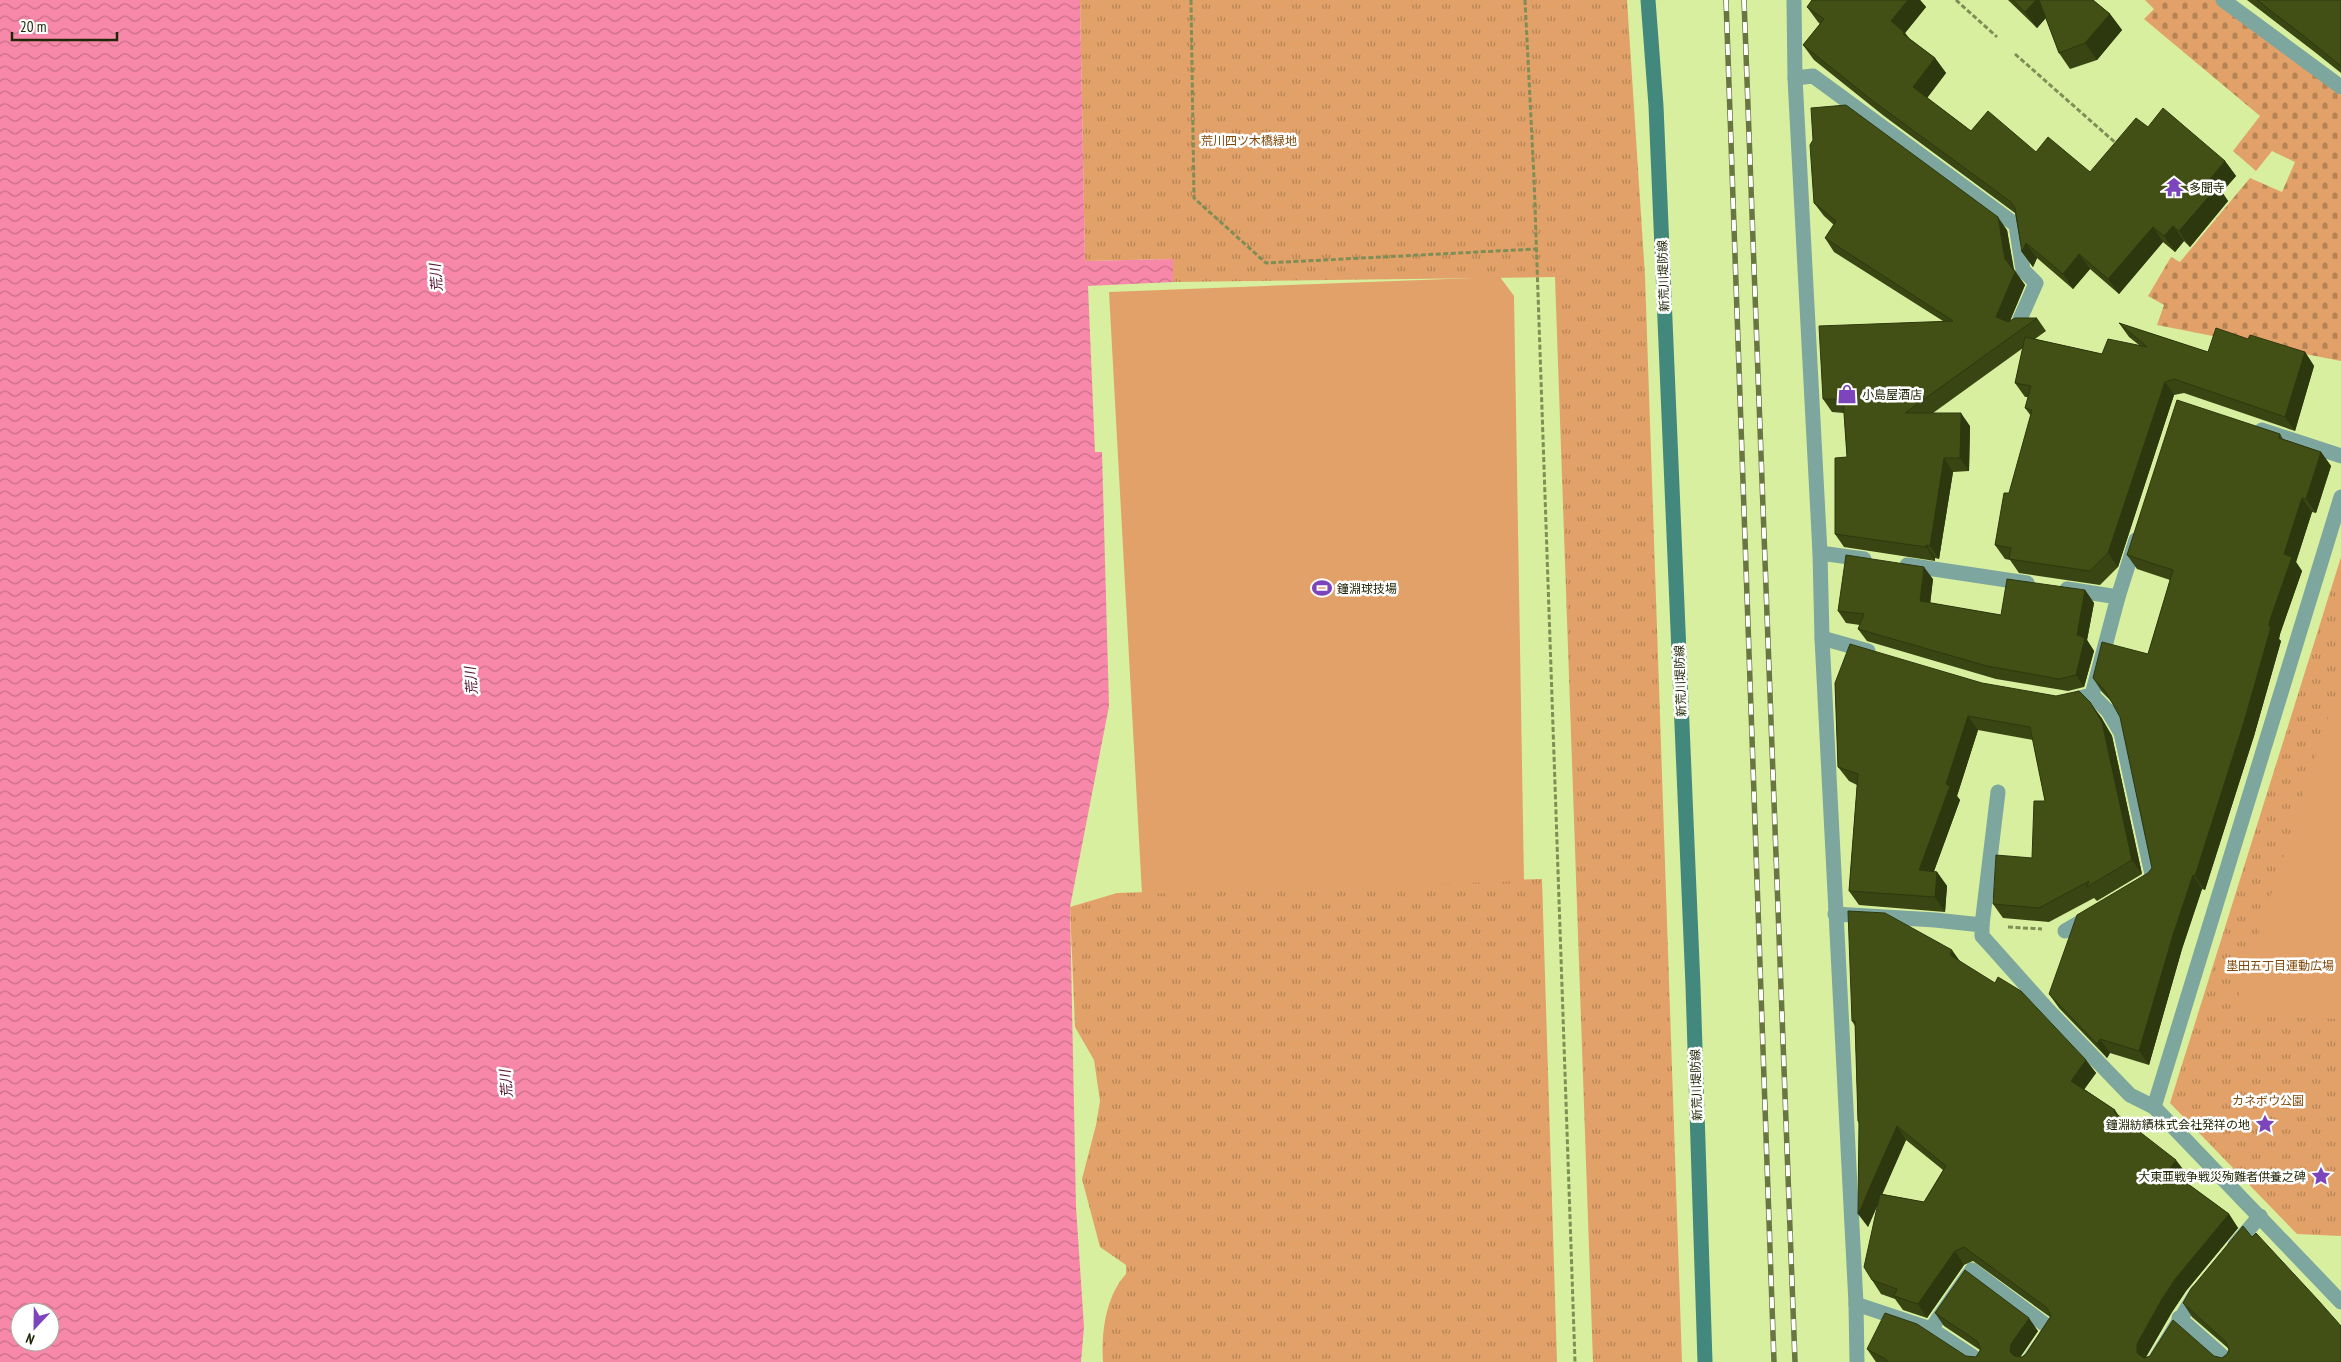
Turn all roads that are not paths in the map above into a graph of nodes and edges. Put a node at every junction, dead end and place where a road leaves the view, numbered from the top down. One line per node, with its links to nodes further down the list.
1 (1648, 0): 32 (main road, 新荒川堤防線)
2 (2223, 0): 6 (street)
3 (1813, 6): 4 (street)
4 (1794, 7): 5 (street)
5 (1795, 78): 7 (street); 12 (street)
6 (2341, 88)
7 (2017, 326)
8 (2246, 425): 9 (street)
9 (2341, 456)
10 (2341, 497): 24 (street)
11 (2142, 522): 13 (street)
12 (1820, 553): 13 (street); 14 (street)
13 (2118, 597): 16 (street)
14 (1822, 638): 15 (street); 21 (street)
15 (1879, 654)
16 (2092, 695): 17 (street); 19 (street)
17 (2068, 701)
18 (1998, 792): 22 (street)
19 (2129, 893)
20 (2105, 907): 23 (street)
21 (1835, 914): 22 (street); 29 (street)
22 (1982, 925): 24 (street)
23 (2065, 931)
24 (2154, 1107): 25 (street)
25 (2260, 1216): 26 (street); 28 (street)
26 (2223, 1260)
27 (2205, 1282): 30 (street)
28 (2341, 1302)
29 (1856, 1304): 31 (street); 33 (street)
30 (2179, 1318): 36 (street); 37 (street)
31 (1931, 1329): 34 (street); 35 (street)
32 (1705, 1362)
33 (1857, 1362)
34 (1981, 1362)
35 (2028, 1362)
36 (2154, 1362)
37 (2229, 1362)

